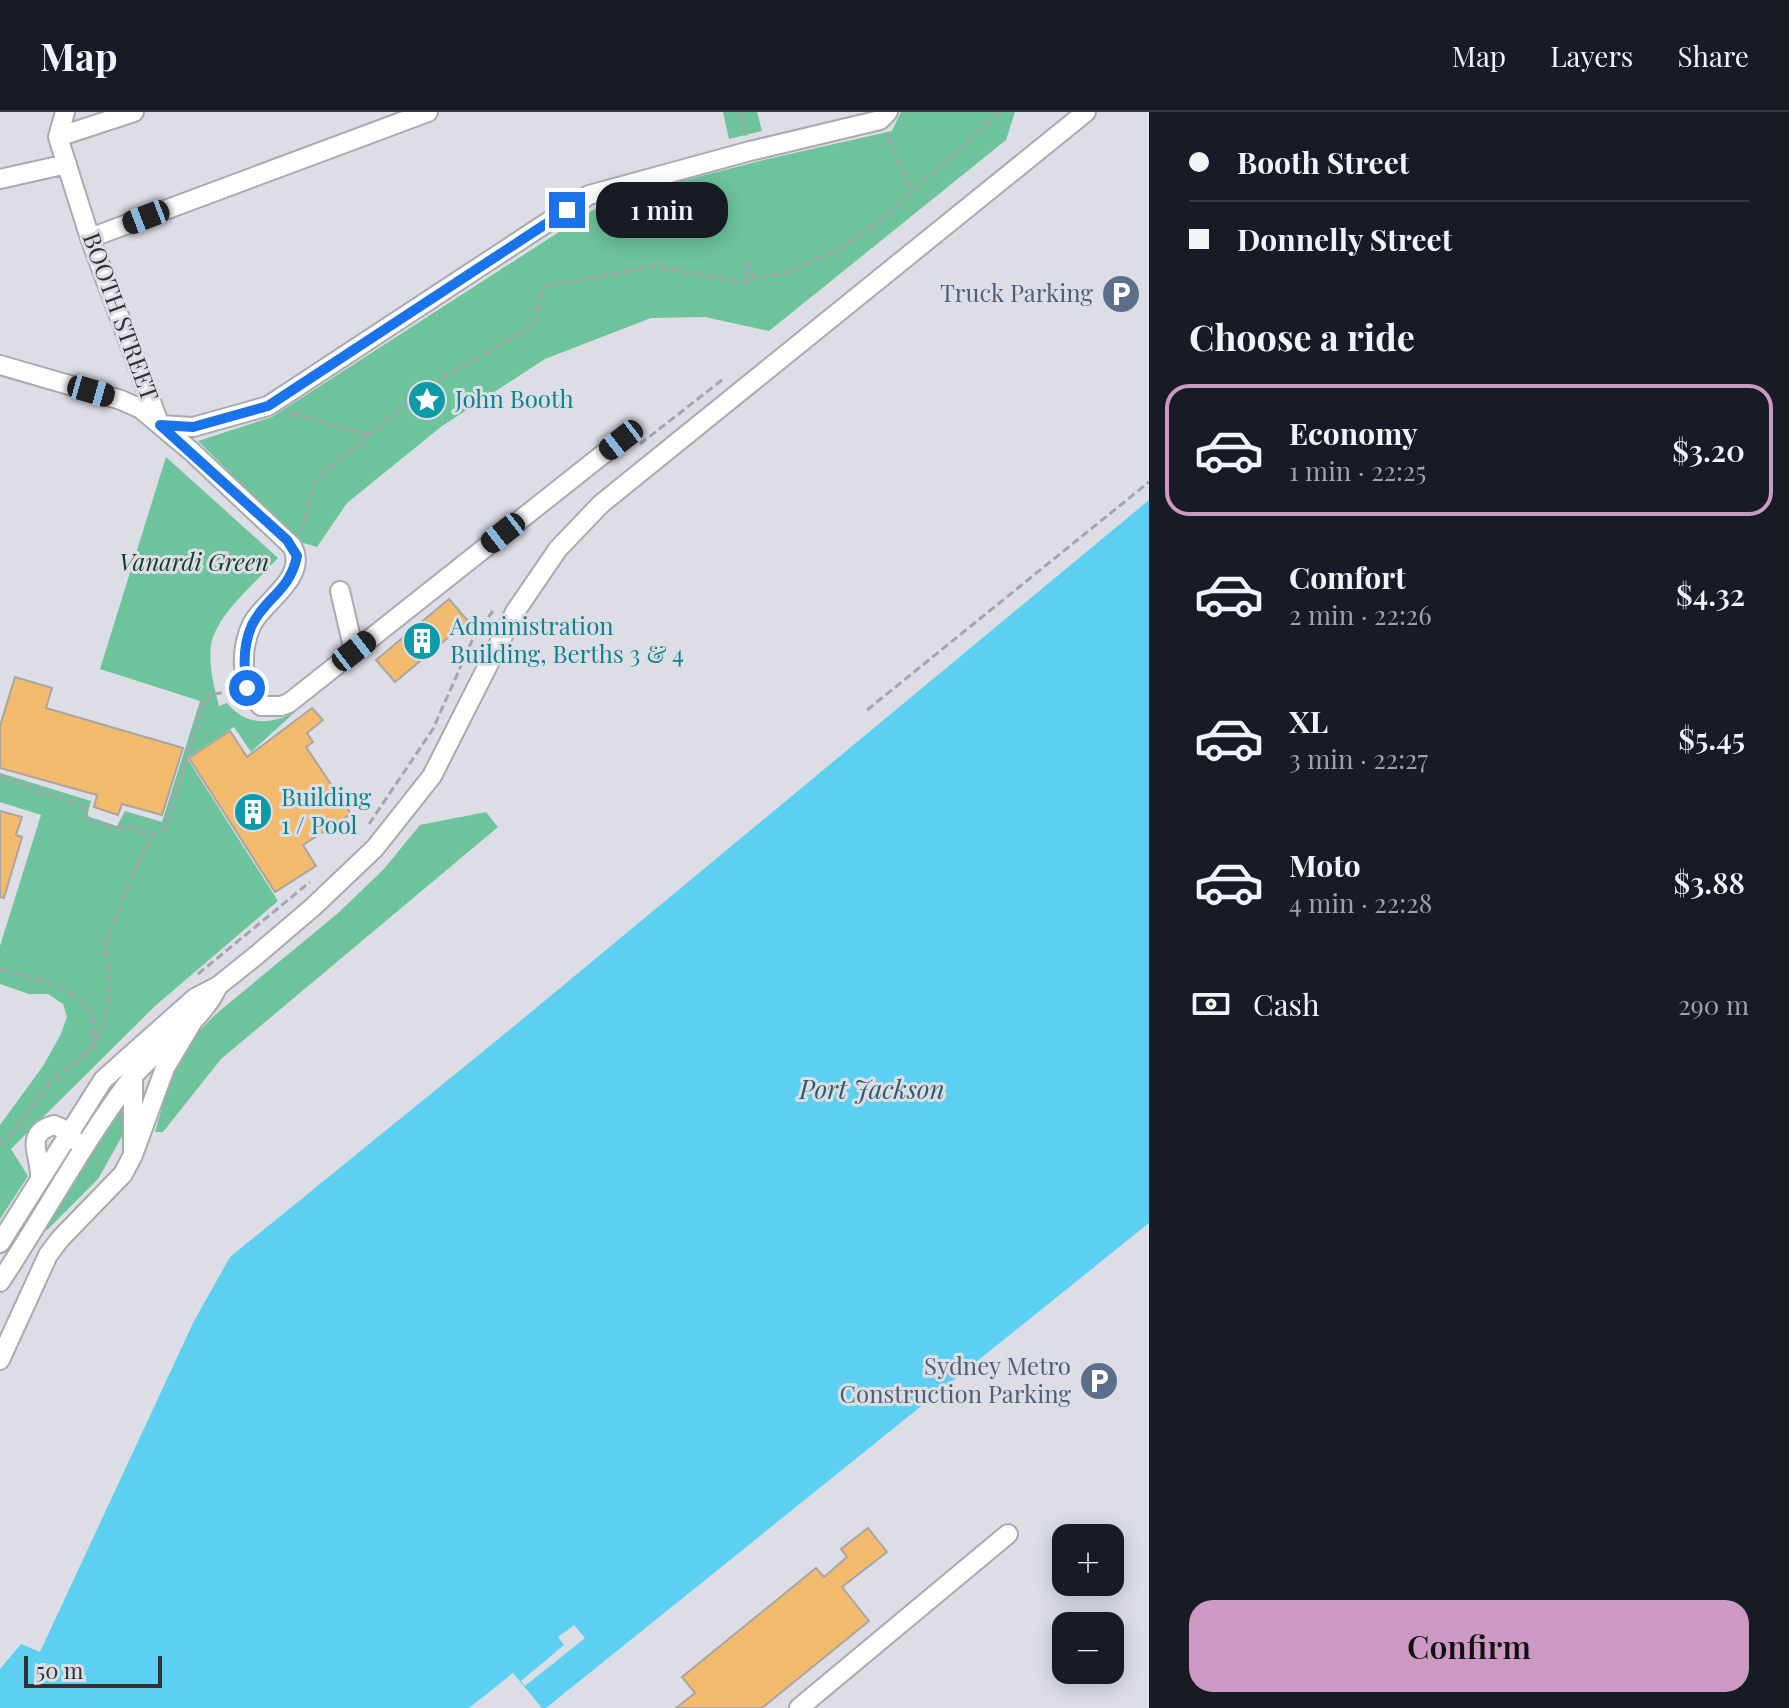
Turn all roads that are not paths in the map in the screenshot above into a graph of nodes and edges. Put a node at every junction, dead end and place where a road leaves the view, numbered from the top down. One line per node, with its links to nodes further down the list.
1 (65, 112): 6 (street)
2 (134, 112): 6 (street)
3 (428, 112): 9 (street)
4 (1086, 112): 15 (street)
5 (884, 116): 11 (street)
6 (58, 137): 7 (street, BOOTH STREET)
7 (67, 164): 8 (street); 9 (street, BOOTH STREET)
8 (0, 179)
9 (90, 238): 11 (street, BOOTH STREET)
10 (0, 365): 11 (street)
11 (160, 425): 14 (street, BOOTH STREET)
12 (621, 440): 14 (street)
13 (340, 591): 14 (street)
14 (354, 651)
15 (218, 986): 16 (street); 17 (street)
16 (193, 1021): 18 (street); 20 (street)
17 (133, 1053): 18 (street); 19 (street)
18 (132, 1077): 20 (street); 21 (street)
19 (70, 1132): 21 (street); 22 (street); 22 (street)
20 (133, 1155): 25 (street)
21 (78, 1156): 23 (street)
22 (40, 1180): 24 (street)
23 (36, 1229): 25 (street); 26 (street)
24 (0, 1243)
25 (38, 1276): 27 (street)
26 (0, 1282)
27 (0, 1360)
28 (1008, 1534): 29 (street)
29 (799, 1708)

